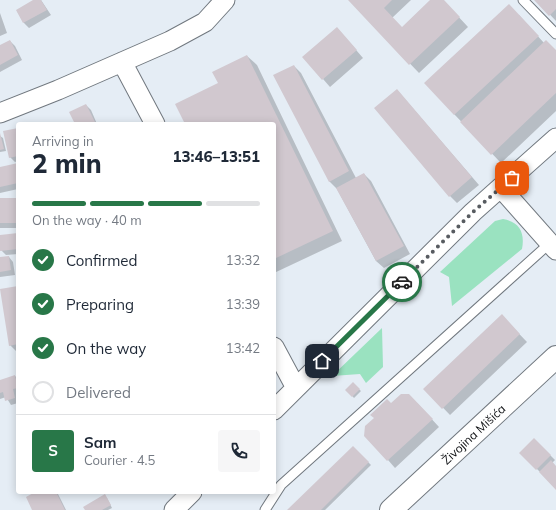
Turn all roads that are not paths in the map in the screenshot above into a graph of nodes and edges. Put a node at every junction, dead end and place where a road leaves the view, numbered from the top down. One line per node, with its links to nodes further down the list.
1 (225, 0): 4 (street)
2 (523, 0): 3 (lane)
3 (556, 34)
4 (122, 62): 5 (street); 6 (street)
5 (0, 113)
6 (154, 122)
7 (556, 138): 8 (street)
8 (501, 188): 9 (street); 12 (street)
9 (553, 247): 14 (lane)
10 (276, 351): 12 (street)
11 (556, 357): 19 (main road, Živojina Mišića)
12 (296, 388): 13 (street)
13 (276, 408)
14 (276, 493)
15 (190, 494): 17 (street)
16 (275, 494): 18 (lane)
17 (174, 510)
18 (265, 510)
19 (390, 510)

